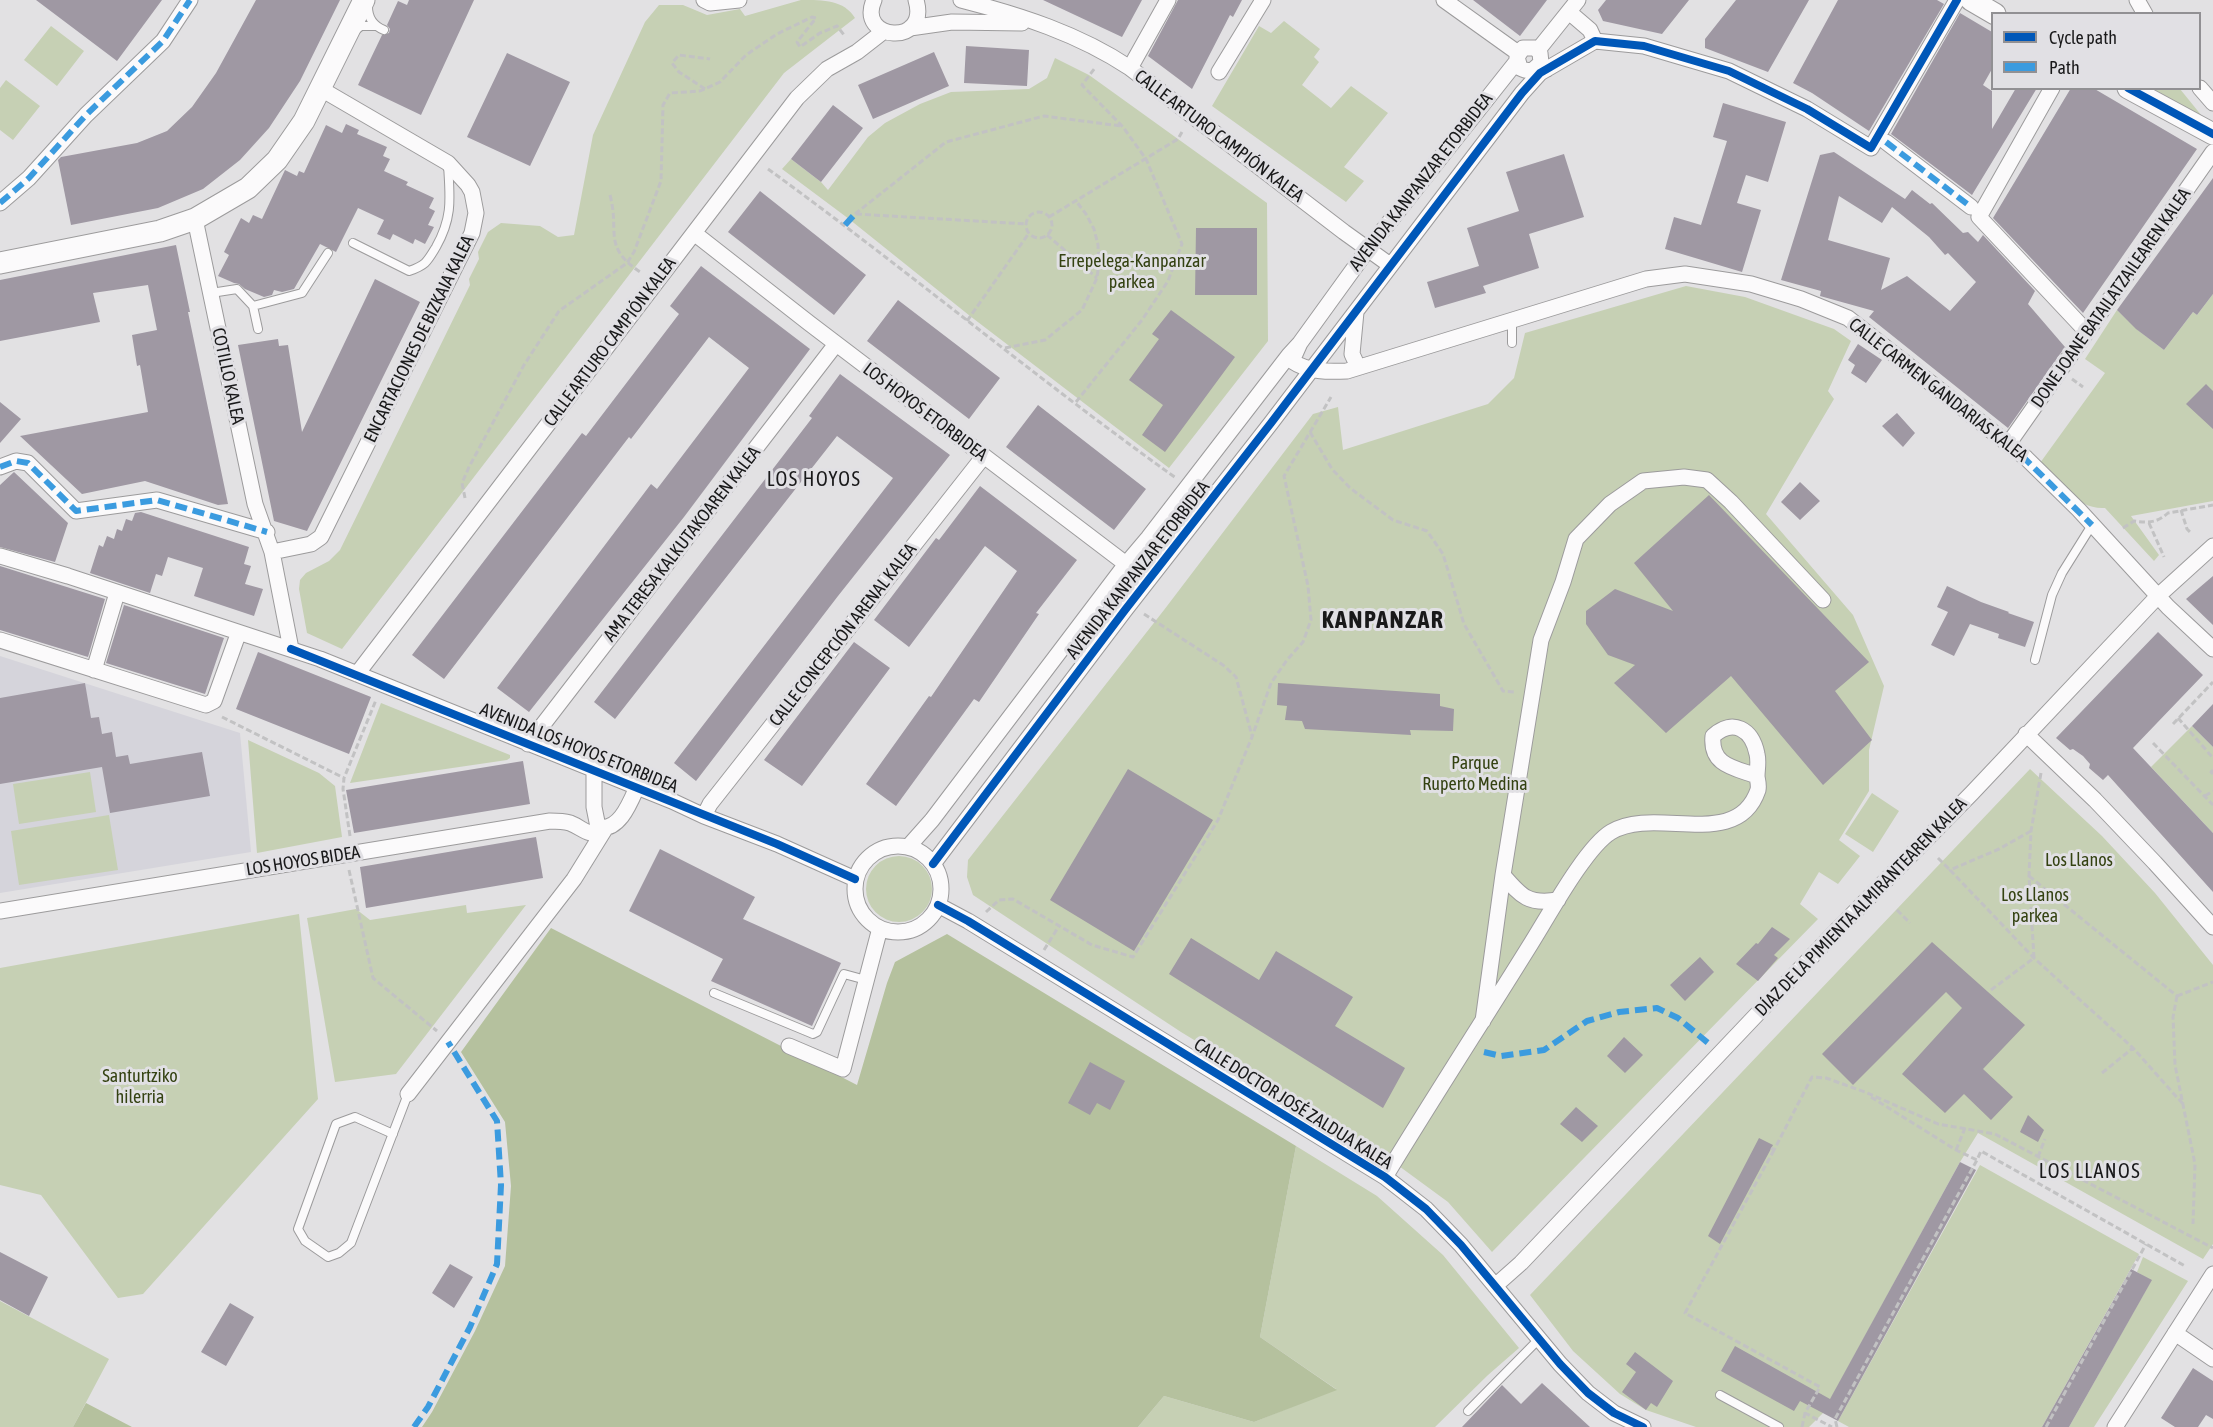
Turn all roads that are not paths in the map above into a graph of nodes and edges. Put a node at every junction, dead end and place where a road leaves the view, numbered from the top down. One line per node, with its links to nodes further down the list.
1 (190, 0): 38 (street)
2 (364, 0): 25 (street)
3 (369, 0): 18 (lane)
4 (704, 0): 5 (street)
5 (739, 0)
6 (916, 0): 19 (street)
7 (961, 0): 14 (street, CALLE ARTURO CAMPIÓN KALEA)
8 (1168, 0): 26 (street)
9 (1263, 0): 28 (street)
10 (1444, 0): 24 (street)
11 (1957, 0): 22 (street)
12 (1971, 0): 16 (street)
13 (869, 2): 21 (street)
14 (981, 2): 17 (street, CALLE ARTURO CAMPIÓN KALEA)
15 (1574, 6): 22 (street); 23 (street)
16 (1992, 12)
17 (1040, 23): 19 (street, CALLE ARTURO CAMPIÓN KALEA); 26 (street, CALLE ARTURO CAMPIÓN KALEA)
18 (374, 26): 20 (lane); 25 (lane)
19 (910, 28): 21 (street, CALLE ARTURO CAMPIÓN KALEA)
20 (384, 30)
21 (884, 31): 41 (street, CALLE ARTURO CAMPIÓN KALEA)
22 (1595, 41): 27 (street, AVENIDA KANPANZAR ETORBIDEA)
23 (1538, 50): 24 (street); 27 (street)
24 (1517, 57): 27 (street); 43 (street, AVENIDA KANPANZAR ETORBIDEA)
25 (334, 61): 29 (street)
26 (1130, 68): 43 (street, CALLE ARTURO CAMPIÓN KALEA)
27 (1537, 70): 46 (street, AVENIDA KANPANZAR ETORBIDEA)
28 (1220, 72)
29 (321, 89): 37 (street, ENCARTACIONES DE BIZKAIA KALEA); 40 (street)
30 (2051, 90): 52 (street)
31 (2132, 90): 34 (street)
32 (2201, 90): 33 (street)
33 (2213, 103)
34 (2213, 134)
35 (1886, 142): 39 (street)
36 (2213, 152): 52 (street, DONE JOANE BATAILATZAILEAREN KALEA)
37 (448, 163): 42 (lane); 64 (street, ENCARTACIONES DE BIZKAIA KALEA)
38 (0, 202)
39 (1971, 207)
40 (195, 219): 45 (street); 47 (street, COTILLO KALEA)
41 (694, 233): 55 (street, LOS HOYOS ETORBIDEA); 77 (street, CALLE ARTURO CAMPIÓN KALEA)
42 (353, 243)
43 (1368, 249): 46 (street, CALLE ARTURO CAMPIÓN KALEA); 53 (street, AVENIDA KANPANZAR ETORBIDEA)
44 (328, 253): 48 (lane)
45 (0, 263)
46 (1390, 265): 49 (street, AVENIDA KANPANZAR ETORBIDEA)
47 (211, 293): 48 (lane); 62 (street, COTILLO KALEA)
48 (253, 306): 51 (lane)
49 (1356, 310): 56 (street); 57 (street, AVENIDA KANPANZAR ETORBIDEA)
50 (1512, 320): 54 (lane); 56 (street, CALLE CARMEN GANDARIAS KALEA); 58 (street, CALLE CARMEN GANDARIAS KALEA)
51 (258, 329)
52 (2087, 332): 58 (street, DONE JOANE BATAILATZAILEAREN KALEA)
53 (1300, 343): 57 (street); 66 (street, AVENIDA KANPANZAR ETORBIDEA)
54 (1512, 343)
55 (836, 344): 59 (street, LOS HOYOS ETORBIDEA); 79 (street, AMA TERESA KALKUTAKOAREN KALEA)
56 (1358, 367): 57 (street, CALLE CARMEN GANDARIAS KALEA)
57 (1312, 369): 69 (street, AVENIDA KANPANZAR ETORBIDEA)
58 (2009, 443): 61 (street, CALLE CARMEN GANDARIAS KALEA)
59 (984, 456): 66 (street, LOS HOYOS ETORBIDEA); 83 (street, CALLE CONCEPCIÓN ARENAL KALEA)
60 (0, 467): 62 (street)
61 (2092, 525): 68 (street, CALLE CARMEN GANDARIAS KALEA); 75 (lane)
62 (267, 532): 64 (street, COTILLO KALEA)
63 (2213, 546): 68 (street, DÍAZ DE LA PIMIENTA ALMIRANTEAREN KALEA)
64 (272, 552): 73 (street, COTILLO KALEA)
65 (0, 556): 67 (street)
66 (1126, 564): 69 (street, LOS HOYOS ETORBIDEA); 85 (street, AVENIDA KANPANZAR ETORBIDEA)
67 (117, 593): 71 (street); 76 (street)
68 (2158, 596): 74 (street, CALLE CARMEN GANDARIAS KALEA); 78 (street, DÍAZ DE LA PIMIENTA ALMIRANTEAREN KALEA)
69 (1134, 599): 86 (street, AVENIDA KANPANZAR ETORBIDEA)
70 (1823, 600): 87 (street)
71 (238, 634): 73 (street, AVENIDA LOS HOYOS ETORBIDEA); 76 (street)
72 (0, 640): 76 (street)
73 (291, 649): 77 (street, AVENIDA LOS HOYOS ETORBIDEA)
74 (2213, 649)
75 (2035, 660)
76 (94, 670)
77 (357, 674): 79 (street, AVENIDA LOS HOYOS ETORBIDEA)
78 (2026, 734): 92 (street); 102 (street, DÍAZ DE LA PIMIENTA ALMIRANTEAREN KALEA)
79 (528, 744): 80 (street, AVENIDA LOS HOYOS ETORBIDEA)
80 (594, 770): 82 (street, AVENIDA LOS HOYOS ETORBIDEA); 84 (street)
81 (1757, 776): 89 (street)
82 (637, 787): 83 (street, AVENIDA LOS HOYOS ETORBIDEA); 84 (street)
83 (704, 816): 88 (street, AVENIDA LOS HOYOS ETORBIDEA)
84 (604, 830): 91 (street, LOS HOYOS BIDEA); 98 (street)
85 (908, 847): 86 (street); 88 (street)
86 (933, 864): 90 (street)
87 (1503, 874): 89 (street); 96 (street)
88 (855, 879): 93 (street)
89 (1558, 900): 96 (street)
90 (938, 905): 93 (street); 100 (street, CALLE DOCTOR JOSÉ ZALDUA KALEA)
91 (0, 911)
92 (2213, 927)
93 (880, 928): 94 (street)
94 (866, 980): 95 (lane); 97 (street)
95 (714, 993)
96 (1483, 1022): 100 (street)
97 (789, 1046)
98 (408, 1094): 99 (lane)
99 (393, 1134): 99 (lane)
100 (1385, 1177): 101 (street, CALLE DOCTOR JOSÉ ZALDUA KALEA)
101 (1477, 1264): 102 (street); 104 (street, CALLE DOCTOR JOSÉ ZALDUA KALEA)
102 (1512, 1272): 104 (street, DÍAZ DE LA PIMIENTA ALMIRANTEAREN KALEA)
103 (2213, 1274): 105 (street)
104 (1495, 1286): 106 (street, CALLE DOCTOR JOSÉ ZALDUA KALEA)
105 (2175, 1333): 107 (street); 112 (street)
106 (1539, 1339): 109 (lane); 110 (street, CALLE DOCTOR JOSÉ ZALDUA KALEA)
107 (2213, 1359)
108 (1720, 1395): 111 (lane)
109 (1468, 1411)
110 (1633, 1425)
111 (1779, 1427)
112 (2115, 1427)

